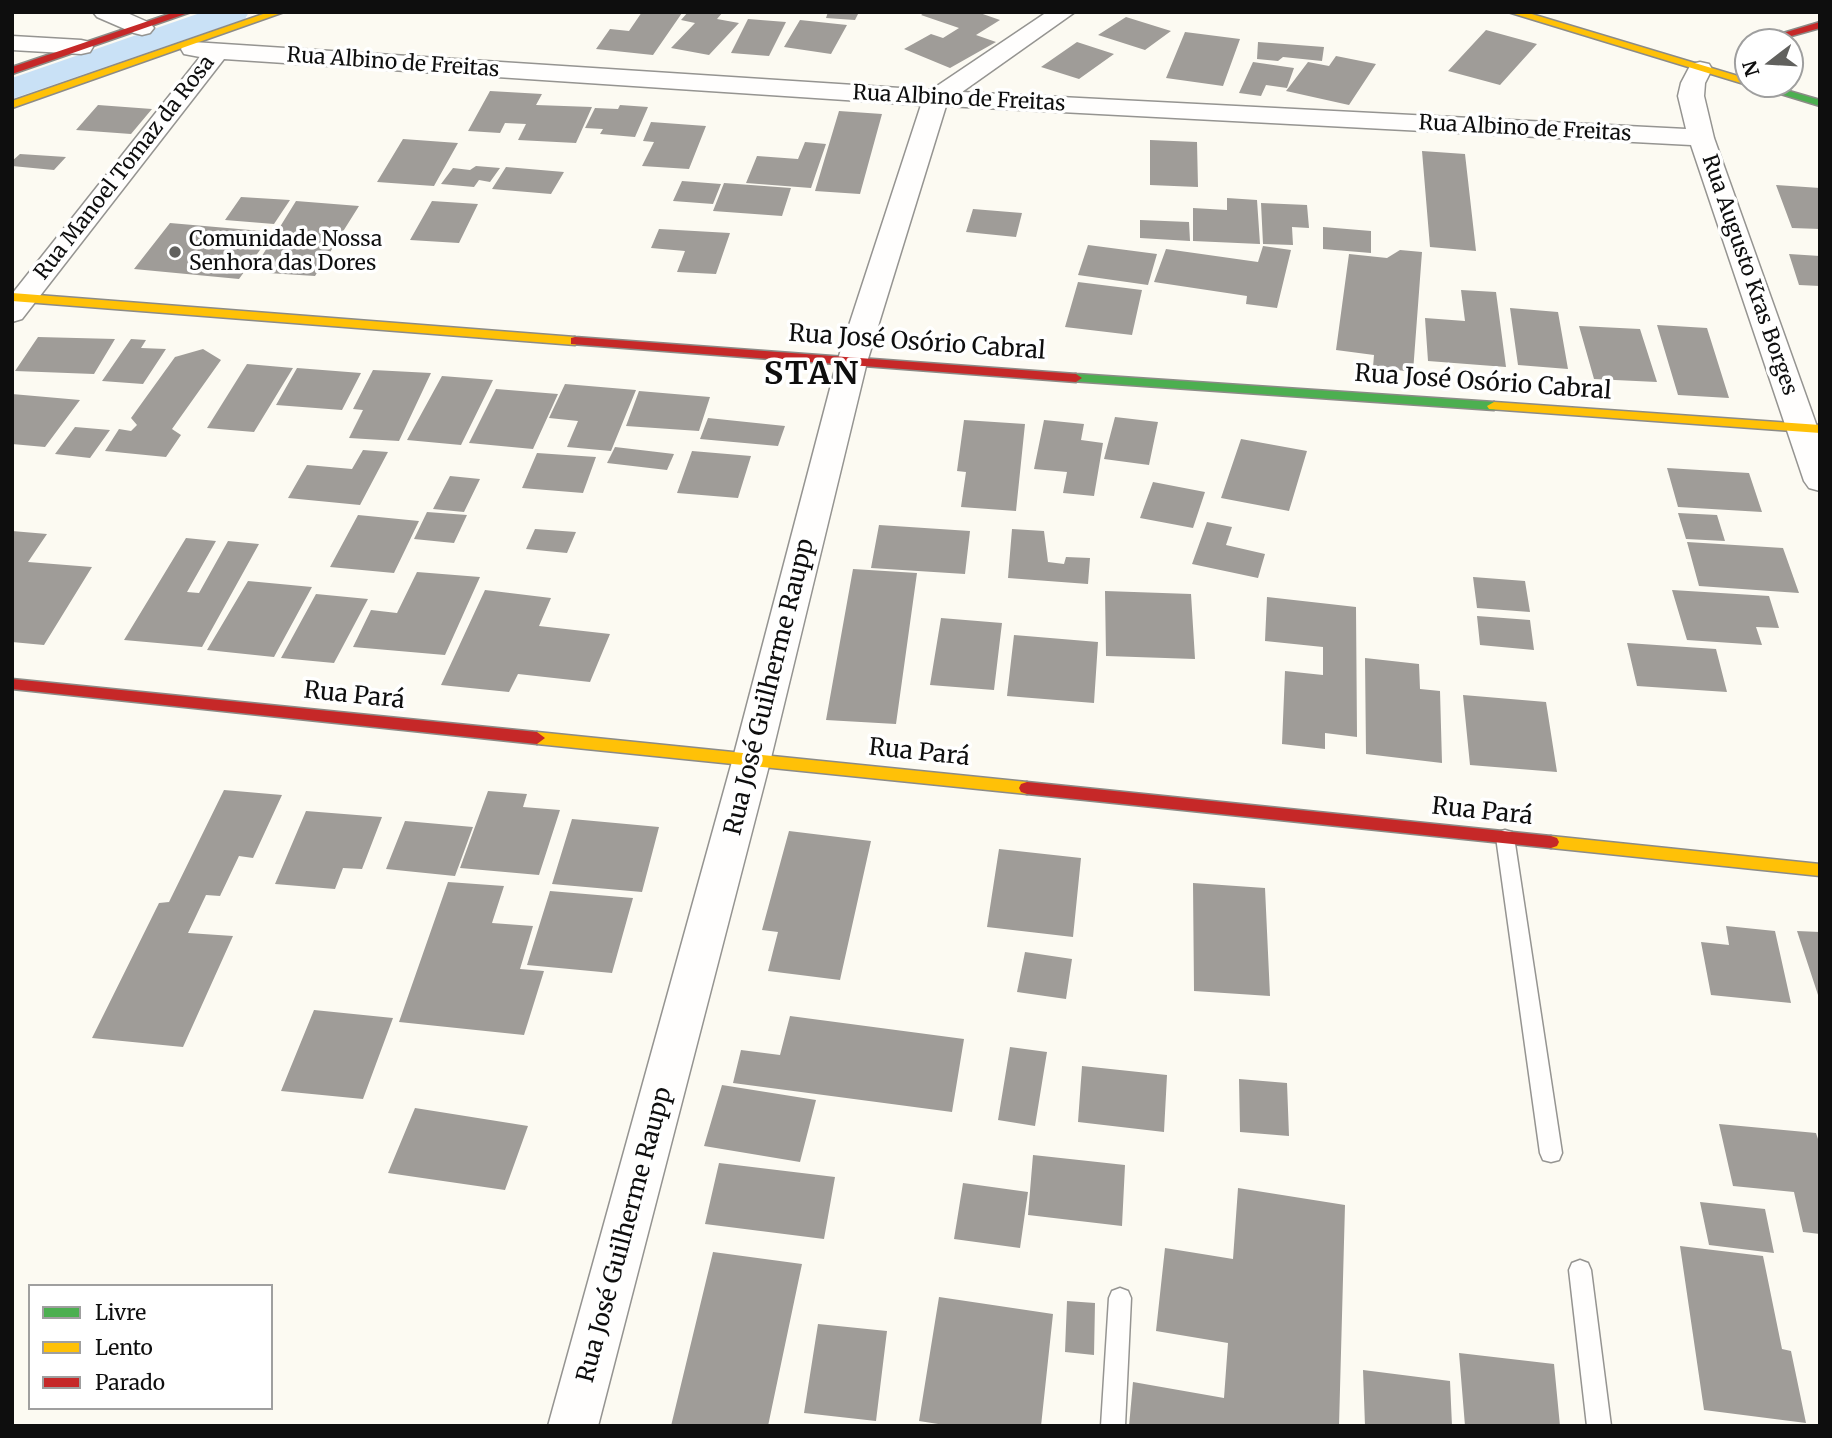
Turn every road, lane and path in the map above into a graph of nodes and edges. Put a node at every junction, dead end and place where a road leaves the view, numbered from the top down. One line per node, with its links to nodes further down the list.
1 (105, 12): 6 (street)
2 (186, 12): 6 (street)
3 (279, 12): 9 (street)
4 (1063, 12): 14 (street)
5 (1513, 12): 11 (street)
6 (142, 27): 8 (street)
7 (12, 43): 8 (street)
8 (80, 47): 12 (street)
9 (179, 48): 10 (street, Rua Manoel Tomaz da Rosa); 17 (street)
10 (217, 51): 14 (street, Rua Albino de Freitas); 19 (street, Rua Manoel Tomaz da Rosa)
11 (1711, 63): 13 (street); 18 (street, Rua Augusto Kras Borges)
12 (12, 71)
13 (1734, 75)
14 (936, 98): 18 (street, Rua Albino de Freitas); 20 (street, Rua José Guilherme Raupp)
15 (1803, 98): 16 (street)
16 (1820, 103)
17 (12, 105)
18 (1701, 138): 21 (street, Rua Augusto Kras Borges)
19 (16, 303): 20 (street, Rua José Osório Cabral)
20 (852, 362): 21 (street, Rua José Osório Cabral); 24 (street, Rua José Guilherme Raupp)
21 (1811, 428): 22 (street, Rua Augusto Kras Borges)
22 (1820, 481)
23 (12, 684): 24 (street, Rua Pará)
24 (752, 758): 25 (street, Rua Pará); 30 (street, Rua José Guilherme Raupp)
25 (1505, 837): 26 (street, Rua Pará); 27 (lane)
26 (1820, 870)
27 (1551, 1153)
28 (1580, 1270): 32 (lane)
29 (1120, 1298): 31 (lane)
30 (573, 1426)
31 (1114, 1426)
32 (1599, 1426)

